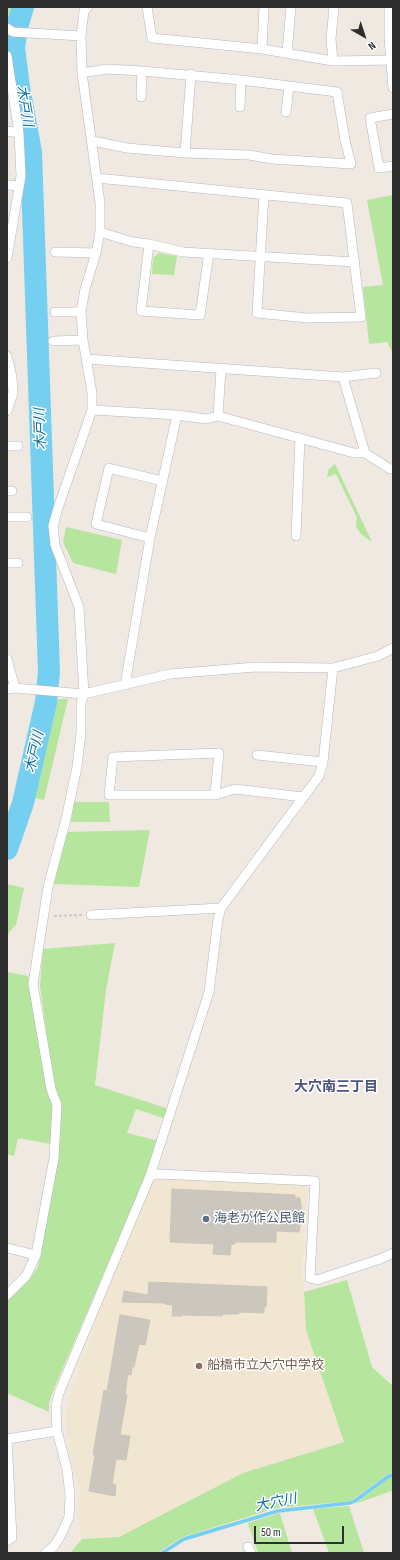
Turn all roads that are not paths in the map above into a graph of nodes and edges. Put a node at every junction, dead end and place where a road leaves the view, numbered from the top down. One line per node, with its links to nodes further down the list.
1 (88, 7): 8 (street)
2 (147, 7): 9 (street)
3 (264, 7): 9 (street)
4 (291, 7): 10 (street)
5 (334, 7): 13 (street)
6 (390, 10): 12 (street)
7 (13, 31): 8 (street)
8 (81, 36): 15 (street)
9 (262, 49): 10 (street)
10 (287, 53): 13 (street)
11 (7, 56): 17 (street)
12 (392, 60): 13 (street); 20 (street)
13 (333, 61)
14 (142, 71): 15 (street); 16 (street); 21 (street)
15 (82, 73): 27 (street)
16 (191, 74): 18 (street); 28 (street)
17 (8, 76): 26 (street)
18 (241, 80): 19 (street); 22 (street)
19 (289, 87): 23 (street); 28 (street)
20 (393, 88)
21 (141, 97)
22 (240, 107)
23 (286, 112)
24 (393, 114): 29 (street)
25 (7, 131): 26 (street)
26 (19, 133): 32 (street)
27 (93, 141): 28 (street); 30 (street)
28 (185, 153)
29 (393, 166)
30 (97, 178): 33 (street); 34 (street)
31 (7, 185): 32 (street)
32 (19, 186): 35 (street)
33 (264, 194): 40 (street); 42 (street)
34 (100, 232): 36 (street); 38 (street)
35 (8, 244): 41 (street)
36 (149, 244): 39 (street); 39 (street)
37 (55, 252): 38 (street)
38 (96, 253): 44 (street)
39 (208, 253): 40 (street)
40 (260, 257): 42 (street); 42 (street)
41 (7, 258)
42 (355, 262)
43 (55, 312): 44 (street)
44 (81, 312): 46 (street)
45 (52, 340): 46 (street)
46 (83, 340): 48 (street)
47 (7, 356): 53 (street)
48 (86, 359): 49 (street); 52 (street)
49 (221, 369): 51 (street); 55 (street)
50 (376, 373): 51 (street)
51 (344, 377): 59 (street)
52 (92, 410): 54 (street); 73 (street)
53 (7, 411)
54 (177, 415): 55 (street); 61 (street)
55 (218, 416): 56 (street)
56 (300, 438): 59 (street); 64 (street)
57 (7, 446): 58 (street)
58 (18, 446)
59 (365, 453): 60 (street)
60 (393, 469)
61 (163, 481): 65 (street); 65 (street)
62 (7, 517): 63 (street)
63 (27, 517)
64 (296, 536)
65 (150, 538): 71 (street)
66 (7, 563): 67 (street)
67 (18, 563)
68 (393, 648): 70 (street)
69 (7, 659): 72 (street)
70 (333, 668): 71 (street); 75 (street)
71 (125, 684): 73 (street)
72 (11, 689): 73 (street)
73 (84, 694): 83 (street)
74 (257, 755): 75 (street)
75 (323, 762): 77 (street)
76 (215, 795): 76 (street); 77 (street)
77 (303, 797): 78 (street)
78 (221, 908): 79 (street); 80 (street)
79 (91, 915)
80 (150, 1176): 82 (street); 85 (street)
81 (7, 1248): 83 (street)
82 (393, 1253)
83 (36, 1255): 84 (street)
84 (7, 1295)
85 (57, 1431): 86 (street); 88 (street)
86 (7, 1439): 87 (street)
87 (7, 1541)
88 (46, 1553)

